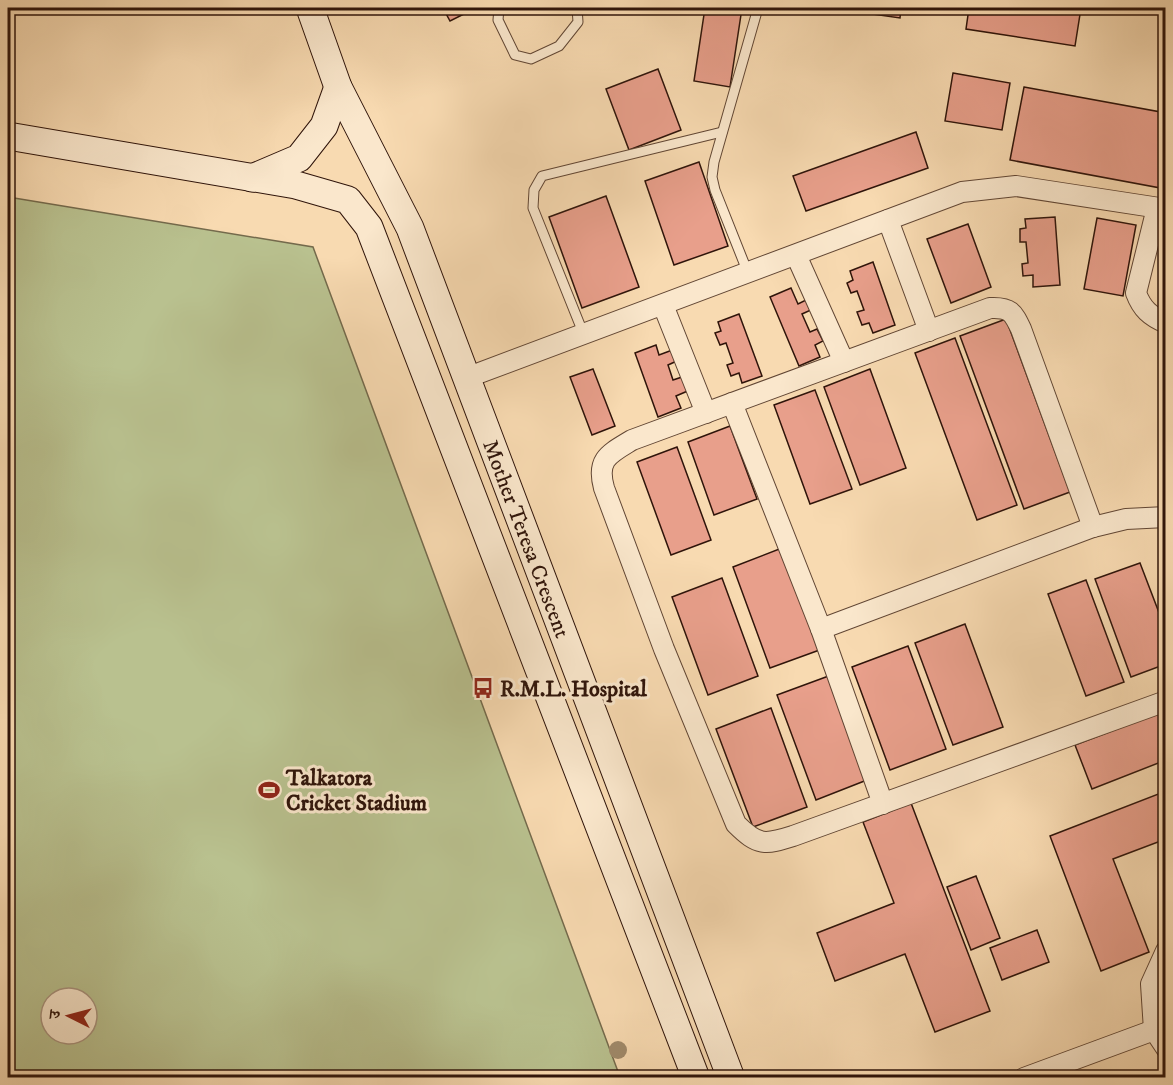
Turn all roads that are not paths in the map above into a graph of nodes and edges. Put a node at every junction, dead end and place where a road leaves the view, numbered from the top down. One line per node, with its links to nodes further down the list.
1 (309, 8): 5 (main road, Mother Teresa Crescent)
2 (499, 8): 3 (lane)
3 (577, 8)
4 (758, 8): 6 (lane)
5 (338, 87): 8 (main road); 18 (main road, Mother Teresa Crescent)
6 (722, 132): 12 (lane); 16 (lane)
7 (8, 136): 8 (main road, Mother Teresa Crescent)
8 (252, 178): 29 (main road, Mother Teresa Crescent)
9 (1161, 208): 10 (street); 14 (street)
10 (888, 220): 11 (street); 15 (street)
11 (796, 255): 12 (street); 17 (street)
12 (748, 273): 13 (street)
13 (663, 305): 16 (street); 20 (street)
14 (1166, 323)
15 (929, 331): 17 (street); 22 (street)
16 (584, 335): 18 (street)
17 (844, 362): 19 (street)
18 (466, 378): 30 (main road, Mother Teresa Crescent)
19 (732, 403): 20 (street); 23 (street)
20 (706, 413): 25 (street)
21 (1166, 517): 22 (street)
22 (1093, 527): 23 (street)
23 (820, 629): 25 (street)
24 (1166, 701): 25 (street)
25 (883, 804)
26 (1166, 951): 27 (street)
27 (1154, 1030): 28 (street); 31 (street)
28 (1166, 1048)
29 (696, 1077)
30 (730, 1077)
31 (1024, 1077)

